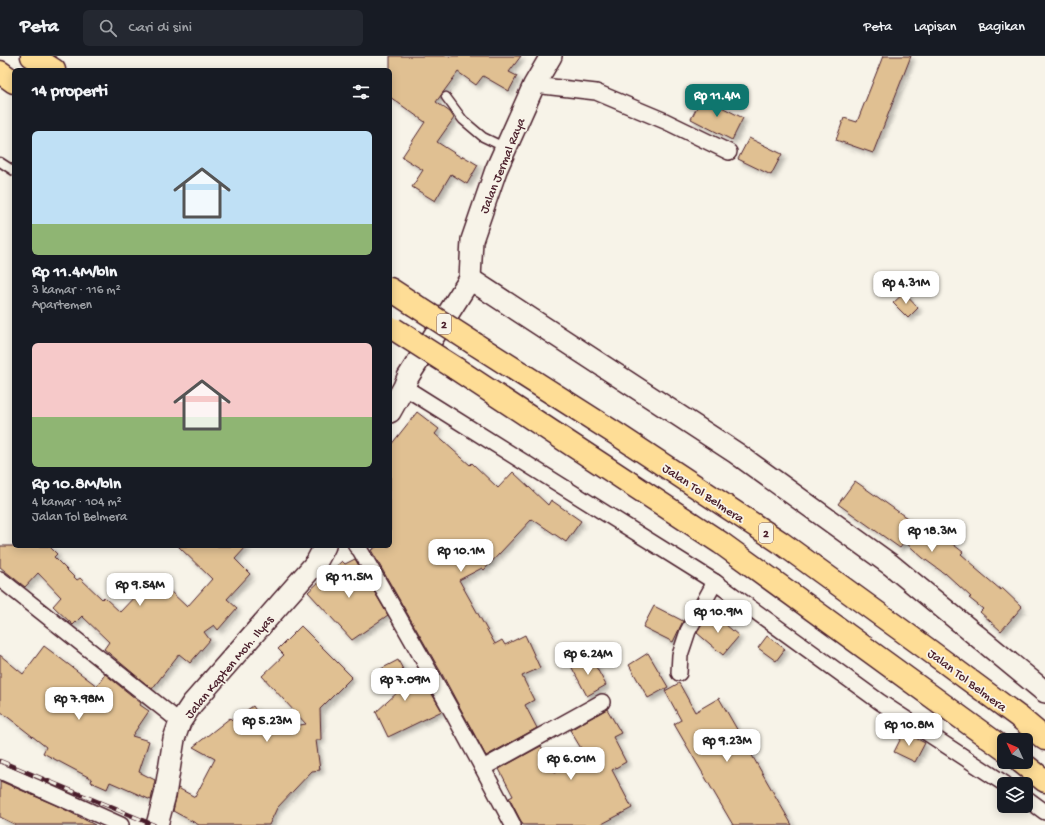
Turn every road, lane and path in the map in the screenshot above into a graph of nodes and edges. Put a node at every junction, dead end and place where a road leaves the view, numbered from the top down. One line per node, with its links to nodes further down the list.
1 (32, 56): 3 (highway)
2 (551, 56): 6 (street, Jalan Jermal Raya)
3 (51, 68)
4 (0, 72): 5 (highway)
5 (12, 81)
6 (534, 85): 8 (street, Jalan Jermal Raya); 9 (street)
7 (446, 97): 8 (lane)
8 (506, 148): 12 (street, Jalan Jermal Raya)
9 (729, 152)
10 (0, 162): 11 (lane)
11 (12, 170)
12 (470, 279): 15 (street); 22 (street)
13 (392, 290): 25 (highway, Jalan Tol Belmera / 2, bridge)
14 (392, 328): 26 (highway, 2, bridge)
15 (406, 382): 16 (street); 20 (street)
16 (392, 408)
17 (324, 548): 24 (street, Jalan Kapten Moh. Ilyas)
18 (358, 548): 27 (street)
19 (0, 579): 24 (street)
20 (715, 582): 21 (street); 30 (street)
21 (679, 673)
22 (1045, 692)
23 (602, 702): 27 (street)
24 (180, 722): 35 (street, Jalan Kapten Moh. Ilyas)
25 (1045, 739)
26 (997, 744)
27 (483, 768): 36 (street)
28 (1029, 769): 31 (highway)
29 (0, 771): 34 (street)
30 (997, 779)
31 (1045, 782)
32 (1033, 803): 33 (street)
33 (1045, 812)
34 (121, 825)
35 (157, 825)
36 (513, 825)

